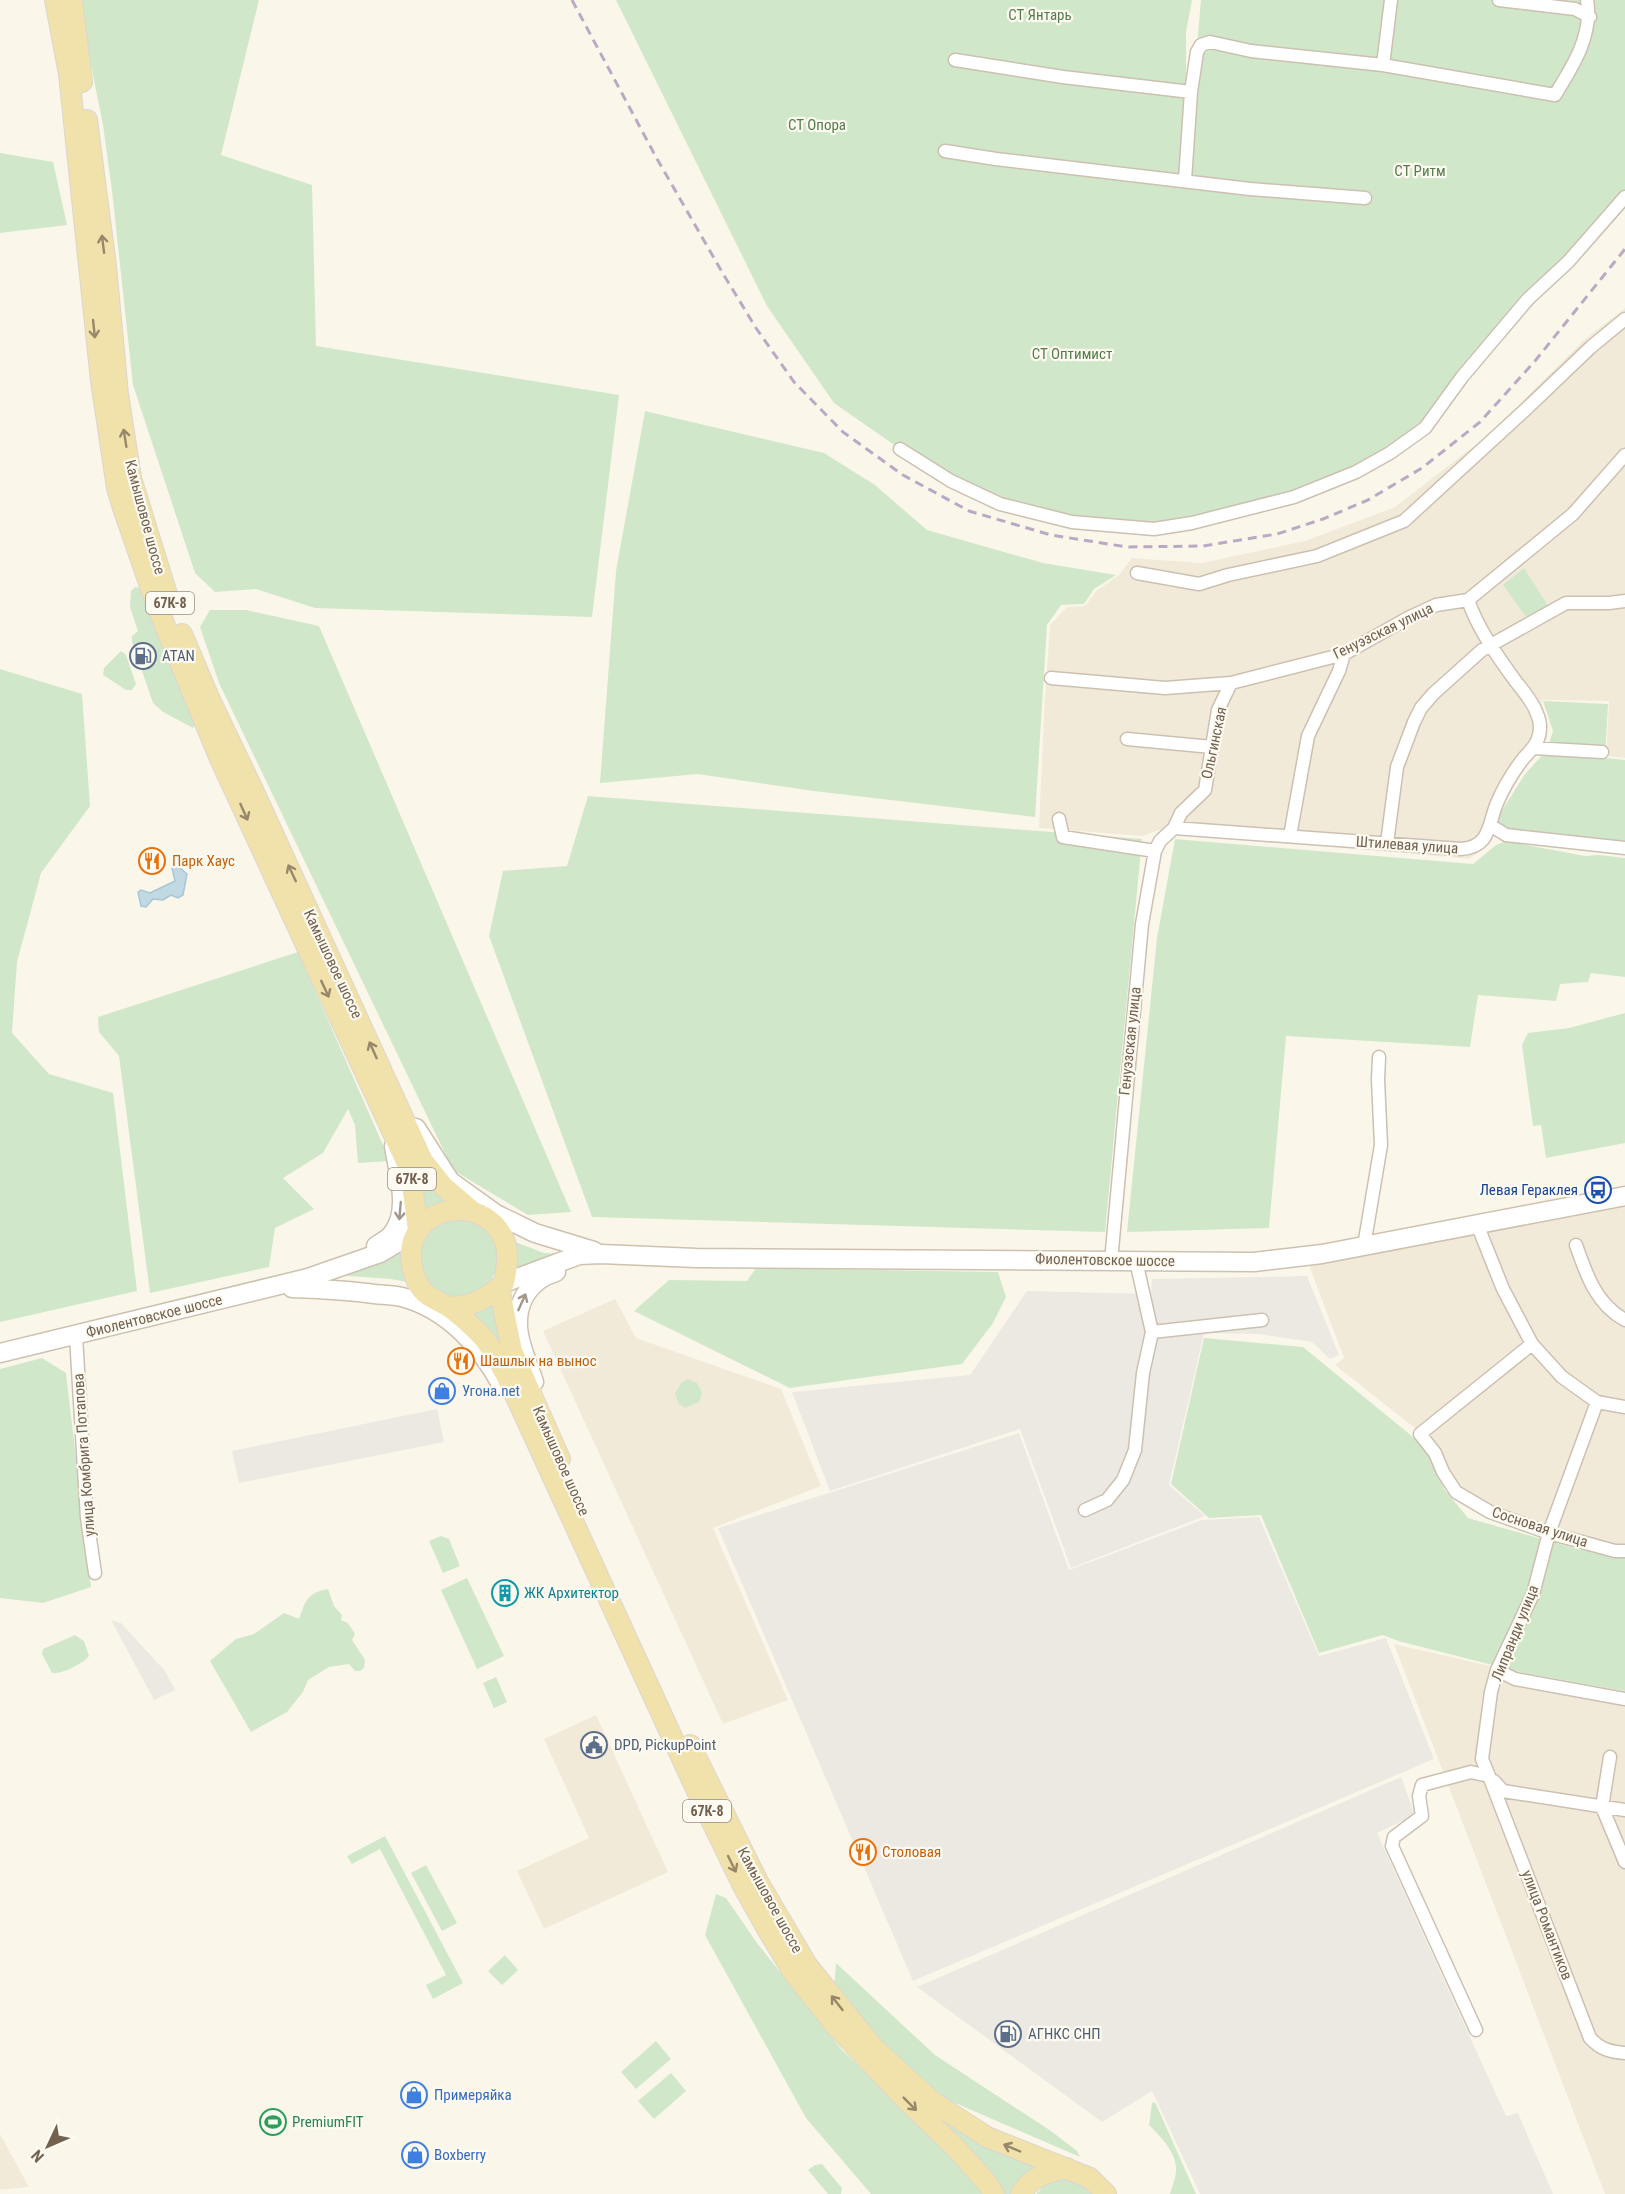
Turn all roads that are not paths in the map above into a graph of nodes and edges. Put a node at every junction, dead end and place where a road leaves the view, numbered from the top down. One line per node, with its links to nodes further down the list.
1 (55, 0): 37 (main road, Камышовое шоссе / 67К-8, one-way to 37)
2 (72, 0): 36 (main road, Камышовое шоссе / 67К-8, one-way to 2)
3 (1391, 0): 8 (street)
4 (1499, 0): 6 (street)
5 (1587, 0): 6 (street)
6 (1590, 17): 8 (street)
7 (955, 60): 9 (street)
8 (1383, 65): 9 (street)
9 (1191, 92): 11 (street)
10 (945, 152): 11 (street)
11 (1185, 180): 13 (street)
12 (1625, 197): 15 (street)
13 (1365, 198)
14 (1625, 319): 17 (street)
15 (900, 449)
16 (1625, 455): 18 (street)
17 (1137, 573)
18 (1468, 600): 20 (street); 21 (street, Генуэзская улица)
19 (1625, 601): 20 (street)
20 (1491, 646): 26 (street); 32 (street)
21 (1344, 654): 23 (street, Генуэзская улица); 31 (street)
22 (1051, 678): 23 (street, Генуэзская улица)
23 (1231, 683): 25 (street, Ольгинская)
24 (1127, 739): 25 (street)
25 (1212, 747): 30 (street, Ольгинская)
26 (1533, 748): 27 (street); 29 (street)
27 (1602, 753)
28 (1059, 819): 34 (street)
29 (1490, 825): 32 (street, Штилевая улица); 33 (street)
30 (1174, 828): 31 (street, Штилевая улица); 34 (street)
31 (1290, 836): 32 (street, Штилевая улица)
32 (1388, 843)
33 (1625, 848)
34 (1155, 850): 48 (street, Генуэзская улица)
35 (1379, 1057): 44 (street)
36 (390, 1088): 39 (main road, Камышовое шоссе / 67К-8); 45 (main road)
37 (393, 1132): 42 (main road, 67К-8); 50 (main road, one-way to 50)
38 (1625, 1196): 41 (main road, Фиолентовское шоссе)
39 (471, 1210): 40 (main road, 67К-8); 42 (main road)
40 (495, 1224): 46 (main road, Фиолентовское шоссе); 52 (main road, Камышовое шоссе / 67К-8)
41 (1477, 1224): 44 (main road, Фиолентовское шоссе); 60 (street)
42 (417, 1231): 50 (main road, Фиолентовское шоссе); 54 (main road, 67К-8)
43 (1576, 1245): 57 (street)
44 (1364, 1246): 49 (main road, Фиолентовское шоссе)
45 (601, 1254): 46 (main road, Фиолентовское шоссе); 47 (main road, Фиолентовское шоссе)
46 (579, 1255): 52 (main road, Фиолентовское шоссе)
47 (644, 1255): 48 (main road, Фиолентовское шоссе); 65 (main road, one-way to 47)
48 (1111, 1261): 49 (main road, Фиолентовское шоссе)
49 (1136, 1261): 58 (street)
50 (325, 1272): 51 (main road, Фиолентовское шоссе)
51 (308, 1278): 53 (main road, Фиолентовское шоссе); 54 (main road, Фиолентовское шоссе)
52 (502, 1285): 55 (main road); 65 (main road, Камышовое шоссе / 67К-8)
53 (272, 1287): 59 (main road, Фиолентовское шоссе); 64 (main road)
54 (423, 1291): 55 (main road, 67К-8)
55 (449, 1307): 64 (main road, Камышовое шоссе / 67К-8)
56 (1262, 1320): 58 (street)
57 (1625, 1320)
58 (1152, 1332): 66 (street)
59 (76, 1336): 61 (main road, Фиолентовское шоссе); 69 (street, улица Комбрига Потапова)
60 (1532, 1344): 62 (street); 67 (street, Сосновая улица)
61 (0, 1353)
62 (1597, 1402): 63 (street); 67 (street, Липранди улица)
63 (1625, 1407)
64 (529, 1426): 80 (main road, Камышовое шоссе / 67К-8, one-way to 80)
65 (551, 1439): 79 (main road, Камышовое шоссе / 67К-8, one-way to 65)
66 (1085, 1510)
67 (1549, 1533): 68 (street, Сосновая улица); 70 (street, Липранди улица)
68 (1625, 1551)
69 (95, 1573)
70 (1497, 1670): 71 (street); 73 (street, Липранди улица)
71 (1625, 1699)
72 (1610, 1757): 74 (street)
73 (1489, 1776): 74 (street); 77 (street); 78 (street, улица Романтиков)
74 (1602, 1807): 75 (street); 76 (street)
75 (1625, 1810)
76 (1625, 1862)
77 (1476, 2030)
78 (1625, 2053)
79 (1066, 2168): 81 (main road); 82 (main road, Камышовое шоссе)
80 (994, 2194)
81 (1021, 2194)
82 (1106, 2194)

